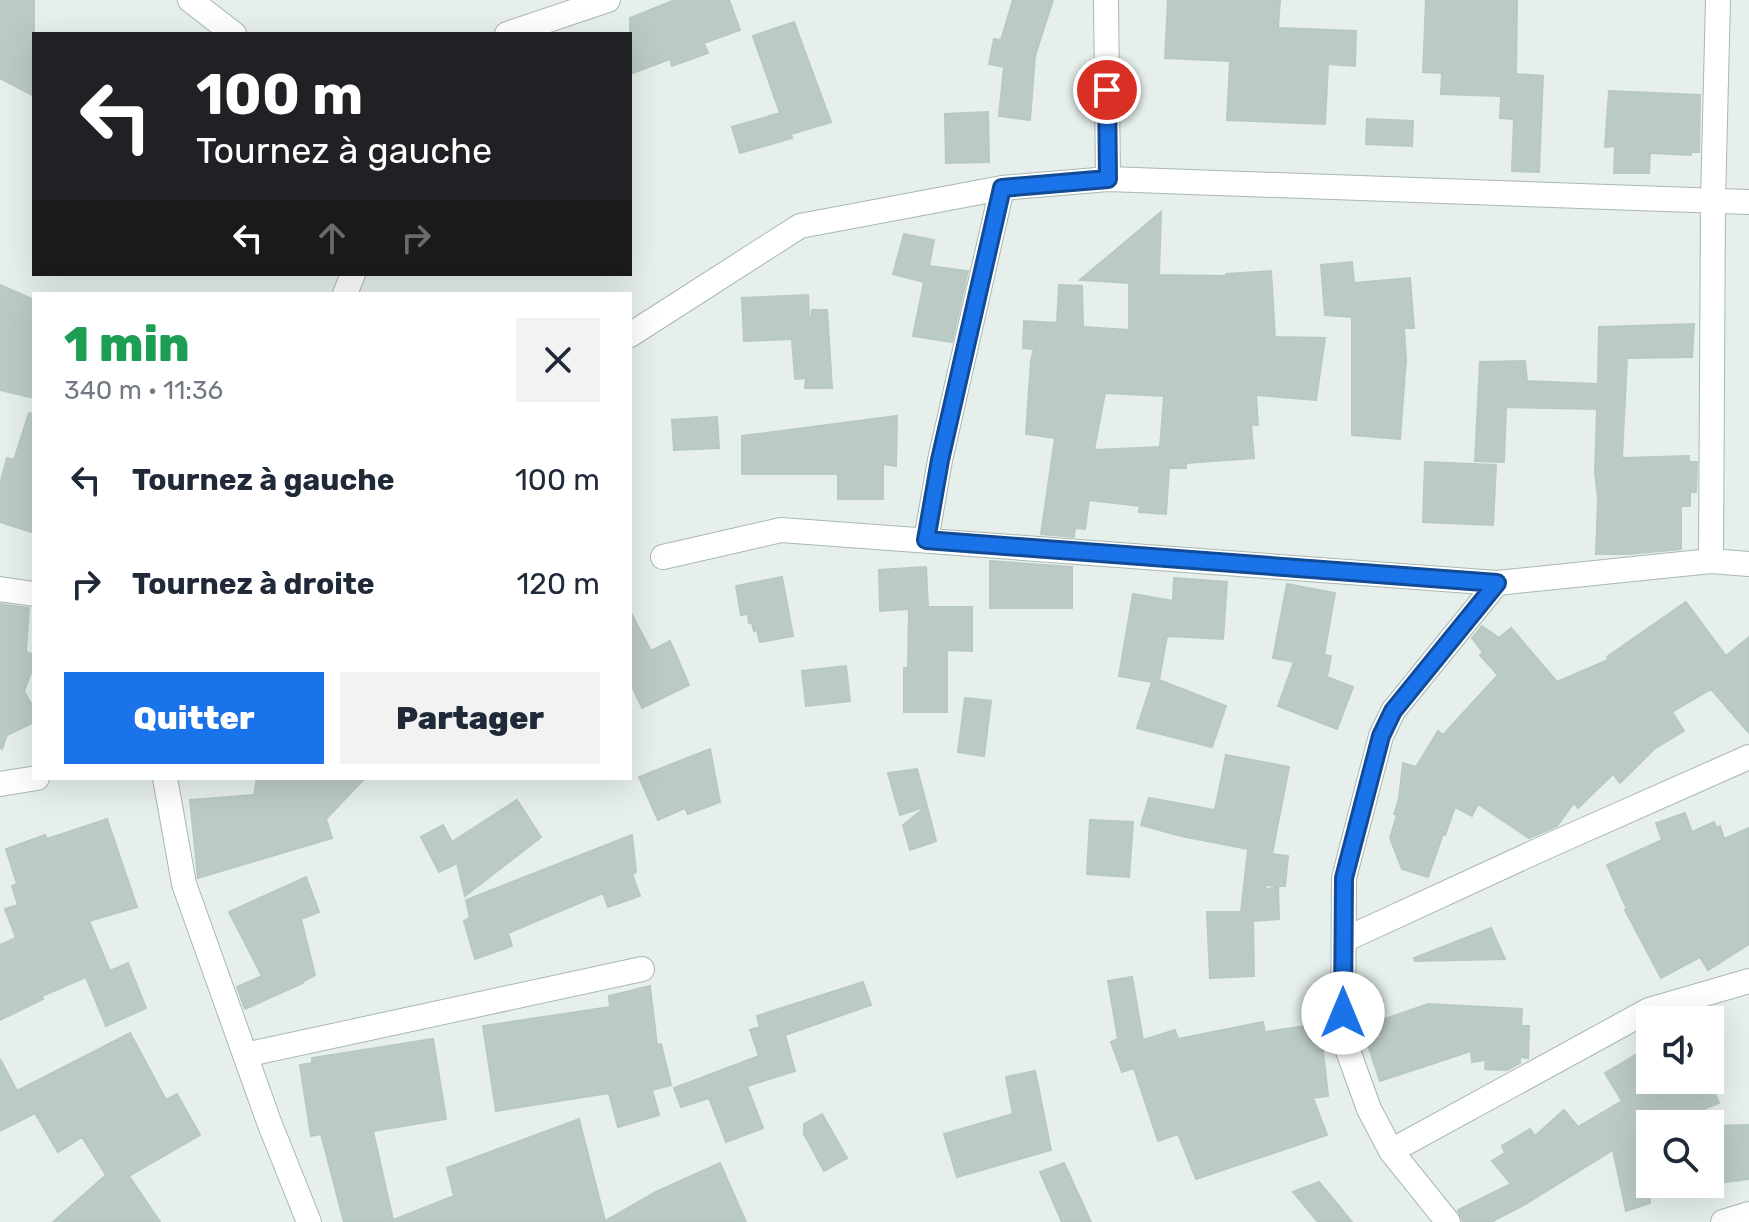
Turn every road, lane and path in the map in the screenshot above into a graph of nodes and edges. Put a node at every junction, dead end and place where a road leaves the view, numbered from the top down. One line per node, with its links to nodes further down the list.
1 (190, 0): 5 (street)
2 (608, 0): 6 (street)
3 (1106, 0): 7 (street)
4 (1718, 0): 9 (street)
5 (231, 32)
6 (513, 32)
7 (1108, 179): 8 (street); 9 (street)
8 (1002, 188): 11 (street); 12 (street)
9 (1713, 200): 10 (street); 14 (street)
10 (1749, 202)
11 (632, 334)
12 (926, 540): 13 (street); 16 (street)
13 (663, 557)
14 (1711, 561): 15 (street); 16 (street)
15 (1749, 564)
16 (1497, 583): 23 (street)
17 (0, 589): 18 (street)
18 (32, 594)
19 (1749, 757): 23 (street)
20 (32, 779): 22 (street)
21 (165, 780): 26 (street)
22 (0, 784)
23 (1344, 940): 27 (street)
24 (642, 969): 26 (street)
25 (1749, 981): 27 (street)
26 (245, 1055): 29 (street)
27 (1391, 1151): 30 (street)
28 (1749, 1214): 31 (street)
29 (309, 1222)
30 (1448, 1222)
31 (1723, 1222)

